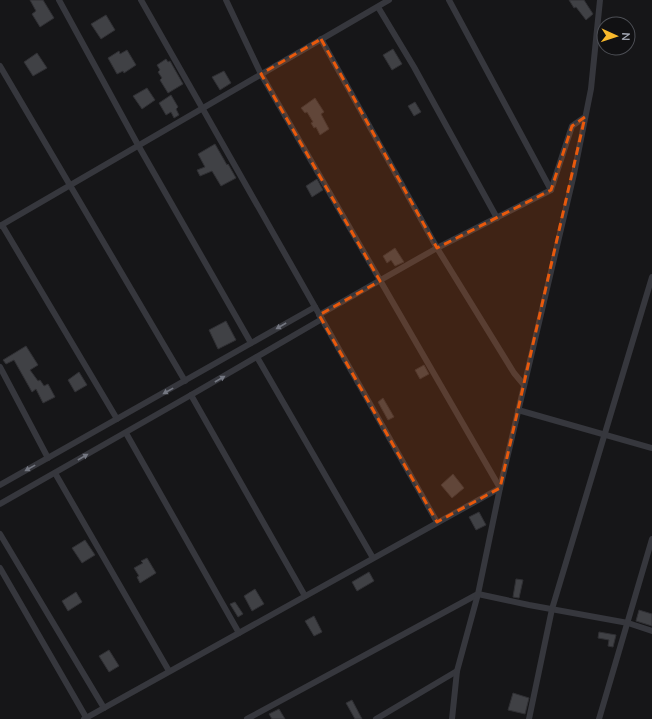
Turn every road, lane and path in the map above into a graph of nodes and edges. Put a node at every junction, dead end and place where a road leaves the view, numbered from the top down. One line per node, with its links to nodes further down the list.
1 (58, 0): 13 (street)
2 (141, 0): 11 (street)
3 (226, 0): 10 (street)
4 (389, 0): 7 (street)
5 (449, 0): 15 (street)
6 (600, 0): 12 (street)
7 (378, 7): 8 (street); 16 (street)
8 (321, 39): 10 (street); 18 (street)
9 (0, 66): 14 (street)
10 (261, 74): 11 (street); 20 (street)
11 (202, 108): 13 (street); 21 (street)
12 (585, 117): 15 (street); 27 (street)
13 (138, 145): 14 (street); 23 (street)
14 (70, 186): 17 (street); 26 (street)
15 (551, 190): 16 (street)
16 (497, 218): 18 (street)
17 (1, 225): 30 (street)
18 (438, 248): 20 (street); 27 (street)
19 (652, 277): 32 (street)
20 (380, 281): 22 (street); 37 (street)
21 (315, 307): 22 (street); 23 (street, one-way to 23)
22 (321, 317): 24 (street); 39 (street)
23 (251, 343): 26 (street)
24 (257, 357): 28 (street, one-way to 24); 42 (street)
25 (0, 368): 34 (street)
26 (186, 381): 30 (street, one-way to 30)
27 (524, 385): 29 (street)
28 (191, 395): 31 (street); 45 (street)
29 (518, 410): 32 (street); 37 (street)
30 (117, 419): 34 (street)
31 (126, 433): 35 (street, one-way to 31); 49 (street)
32 (605, 434): 33 (street); 46 (street)
33 (652, 448)
34 (48, 458): 36 (street, one-way to 36)
35 (55, 473): 38 (street); 50 (street)
36 (0, 485)
37 (500, 488): 39 (street); 44 (street)
38 (0, 504)
39 (437, 522): 42 (street)
40 (0, 534): 52 (street)
41 (652, 539): 47 (street)
42 (373, 558): 45 (street)
43 (0, 568): 53 (street)
44 (478, 594): 46 (street); 51 (street); 54 (street)
45 (305, 596): 49 (street)
46 (552, 609): 47 (street); 57 (street)
47 (628, 623): 48 (street); 58 (street)
48 (652, 631)
49 (239, 633): 50 (street)
50 (169, 671): 52 (street)
51 (457, 672): 55 (street); 56 (street)
52 (104, 708): 53 (street)
53 (86, 719)
54 (247, 719)
55 (376, 719)
56 (452, 719)
57 (529, 719)
58 (599, 719)

